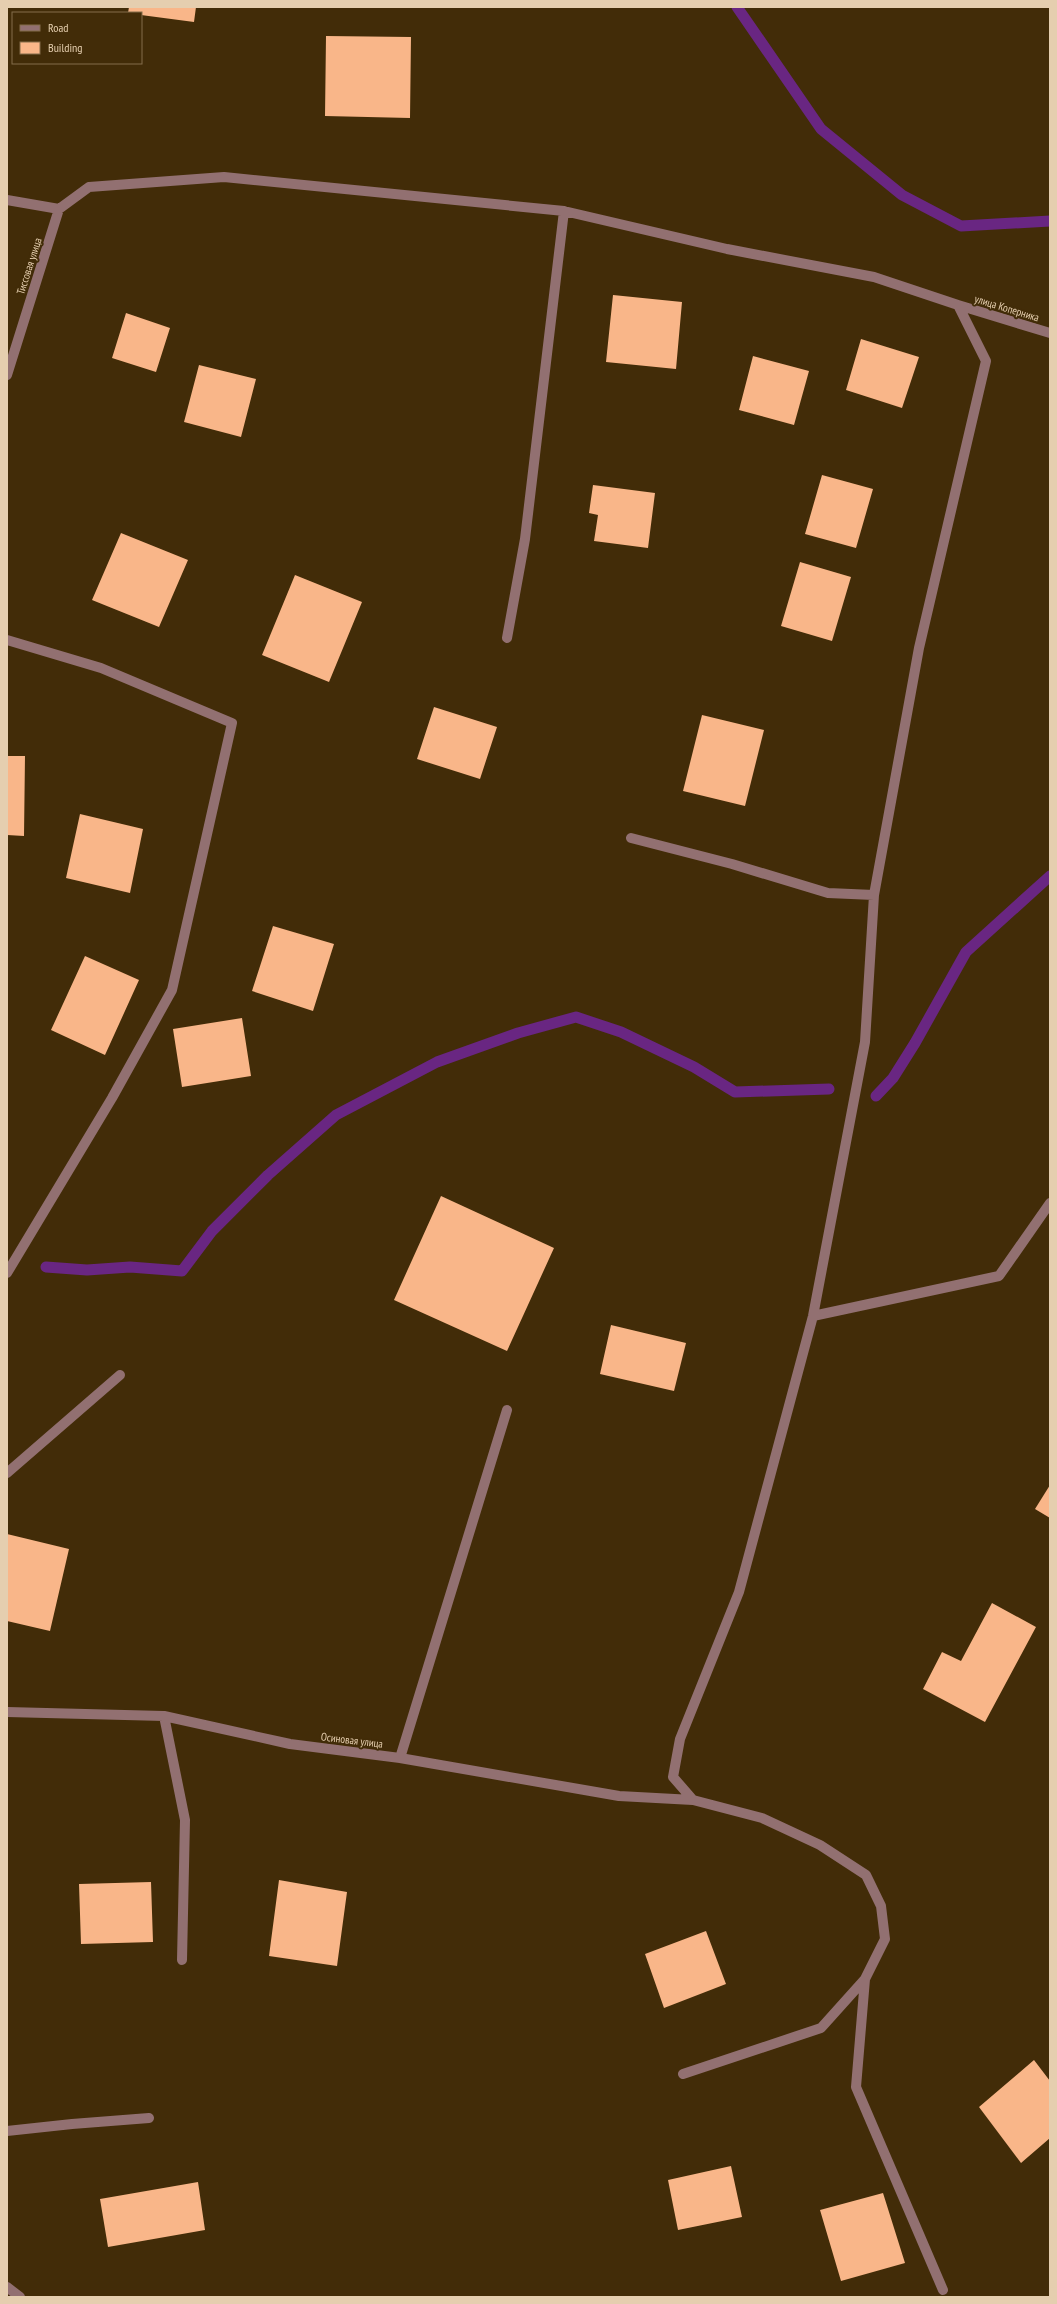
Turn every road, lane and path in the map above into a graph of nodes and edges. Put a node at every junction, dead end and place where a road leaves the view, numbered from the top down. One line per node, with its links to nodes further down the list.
1 (7, 200): 2 (street)
2 (59, 209): 3 (street, улица Коперника); 6 (street, Тиссовая улица)
3 (564, 211): 4 (street, улица Коперника); 7 (street)
4 (958, 305): 5 (street, улица Коперника); 10 (street)
5 (1050, 333)
6 (7, 375)
7 (507, 638)
8 (7, 640): 12 (street)
9 (631, 838): 10 (street)
10 (874, 895): 13 (street)
11 (1050, 1203): 13 (street)
12 (7, 1272)
13 (813, 1316): 20 (street)
14 (120, 1375): 16 (street)
15 (507, 1410): 19 (street)
16 (7, 1473)
17 (7, 1712): 18 (street, Осиновая улица)
18 (164, 1716): 19 (street, Осиновая улица); 21 (street)
19 (400, 1758): 20 (street, Осиновая улица)
20 (693, 1800): 22 (street, Осиновая улица)
21 (182, 1960)
22 (866, 1979): 23 (street); 27 (street)
23 (682, 2074)
24 (149, 2118): 25 (street)
25 (7, 2131)
26 (7, 2287): 28 (street)
27 (943, 2290)
28 (20, 2297)

